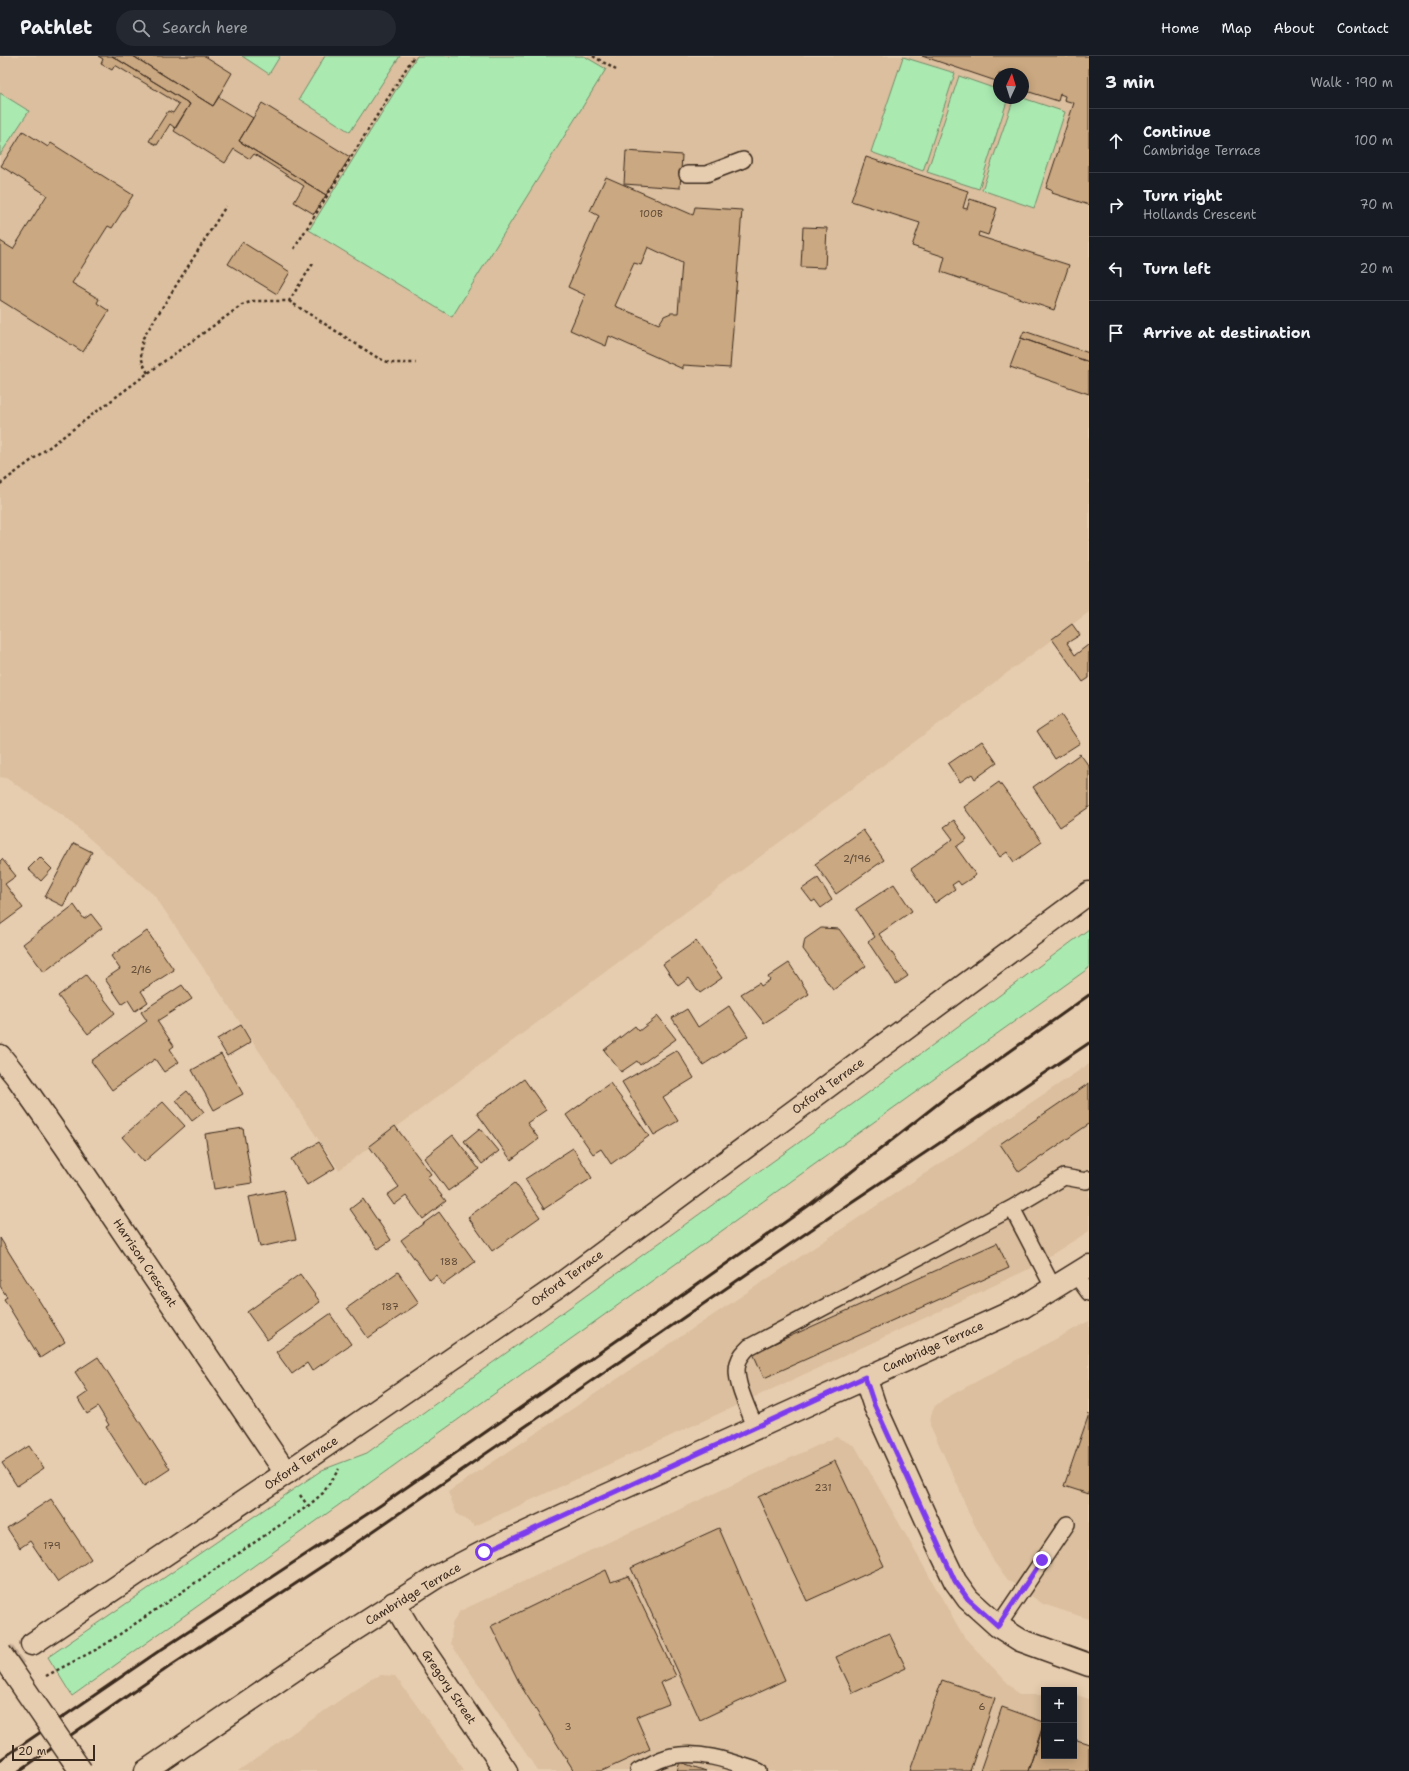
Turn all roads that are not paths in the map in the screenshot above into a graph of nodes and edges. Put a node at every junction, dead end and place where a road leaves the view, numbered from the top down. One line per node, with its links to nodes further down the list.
1 (743, 160): 2 (lane)
2 (687, 174)
3 (1089, 893): 12 (street, Oxford Terrace)
4 (0, 1056): 12 (street, Harrison Crescent)
5 (1089, 1179): 6 (lane)
6 (1012, 1208): 8 (lane); 11 (lane)
7 (1082, 1271): 8 (street, Cambridge Terrace); 9 (lane)
8 (1054, 1289): 10 (street, Cambridge Terrace)
9 (1089, 1293)
10 (865, 1377): 11 (street, Cambridge Terrace); 15 (street)
11 (755, 1427): 14 (street, Cambridge Terrace)
12 (286, 1473): 16 (street, Oxford Terrace)
13 (1067, 1524): 15 (lane)
14 (394, 1603): 20 (street, Cambridge Terrace); 21 (street, Gregory Street)
15 (998, 1626): 18 (street)
16 (32, 1644)
17 (0, 1653): 19 (street, bridge)
18 (1089, 1665)
19 (81, 1771)
20 (146, 1771)
21 (506, 1771)
22 (638, 1771): 23 (lane)
23 (759, 1771)

